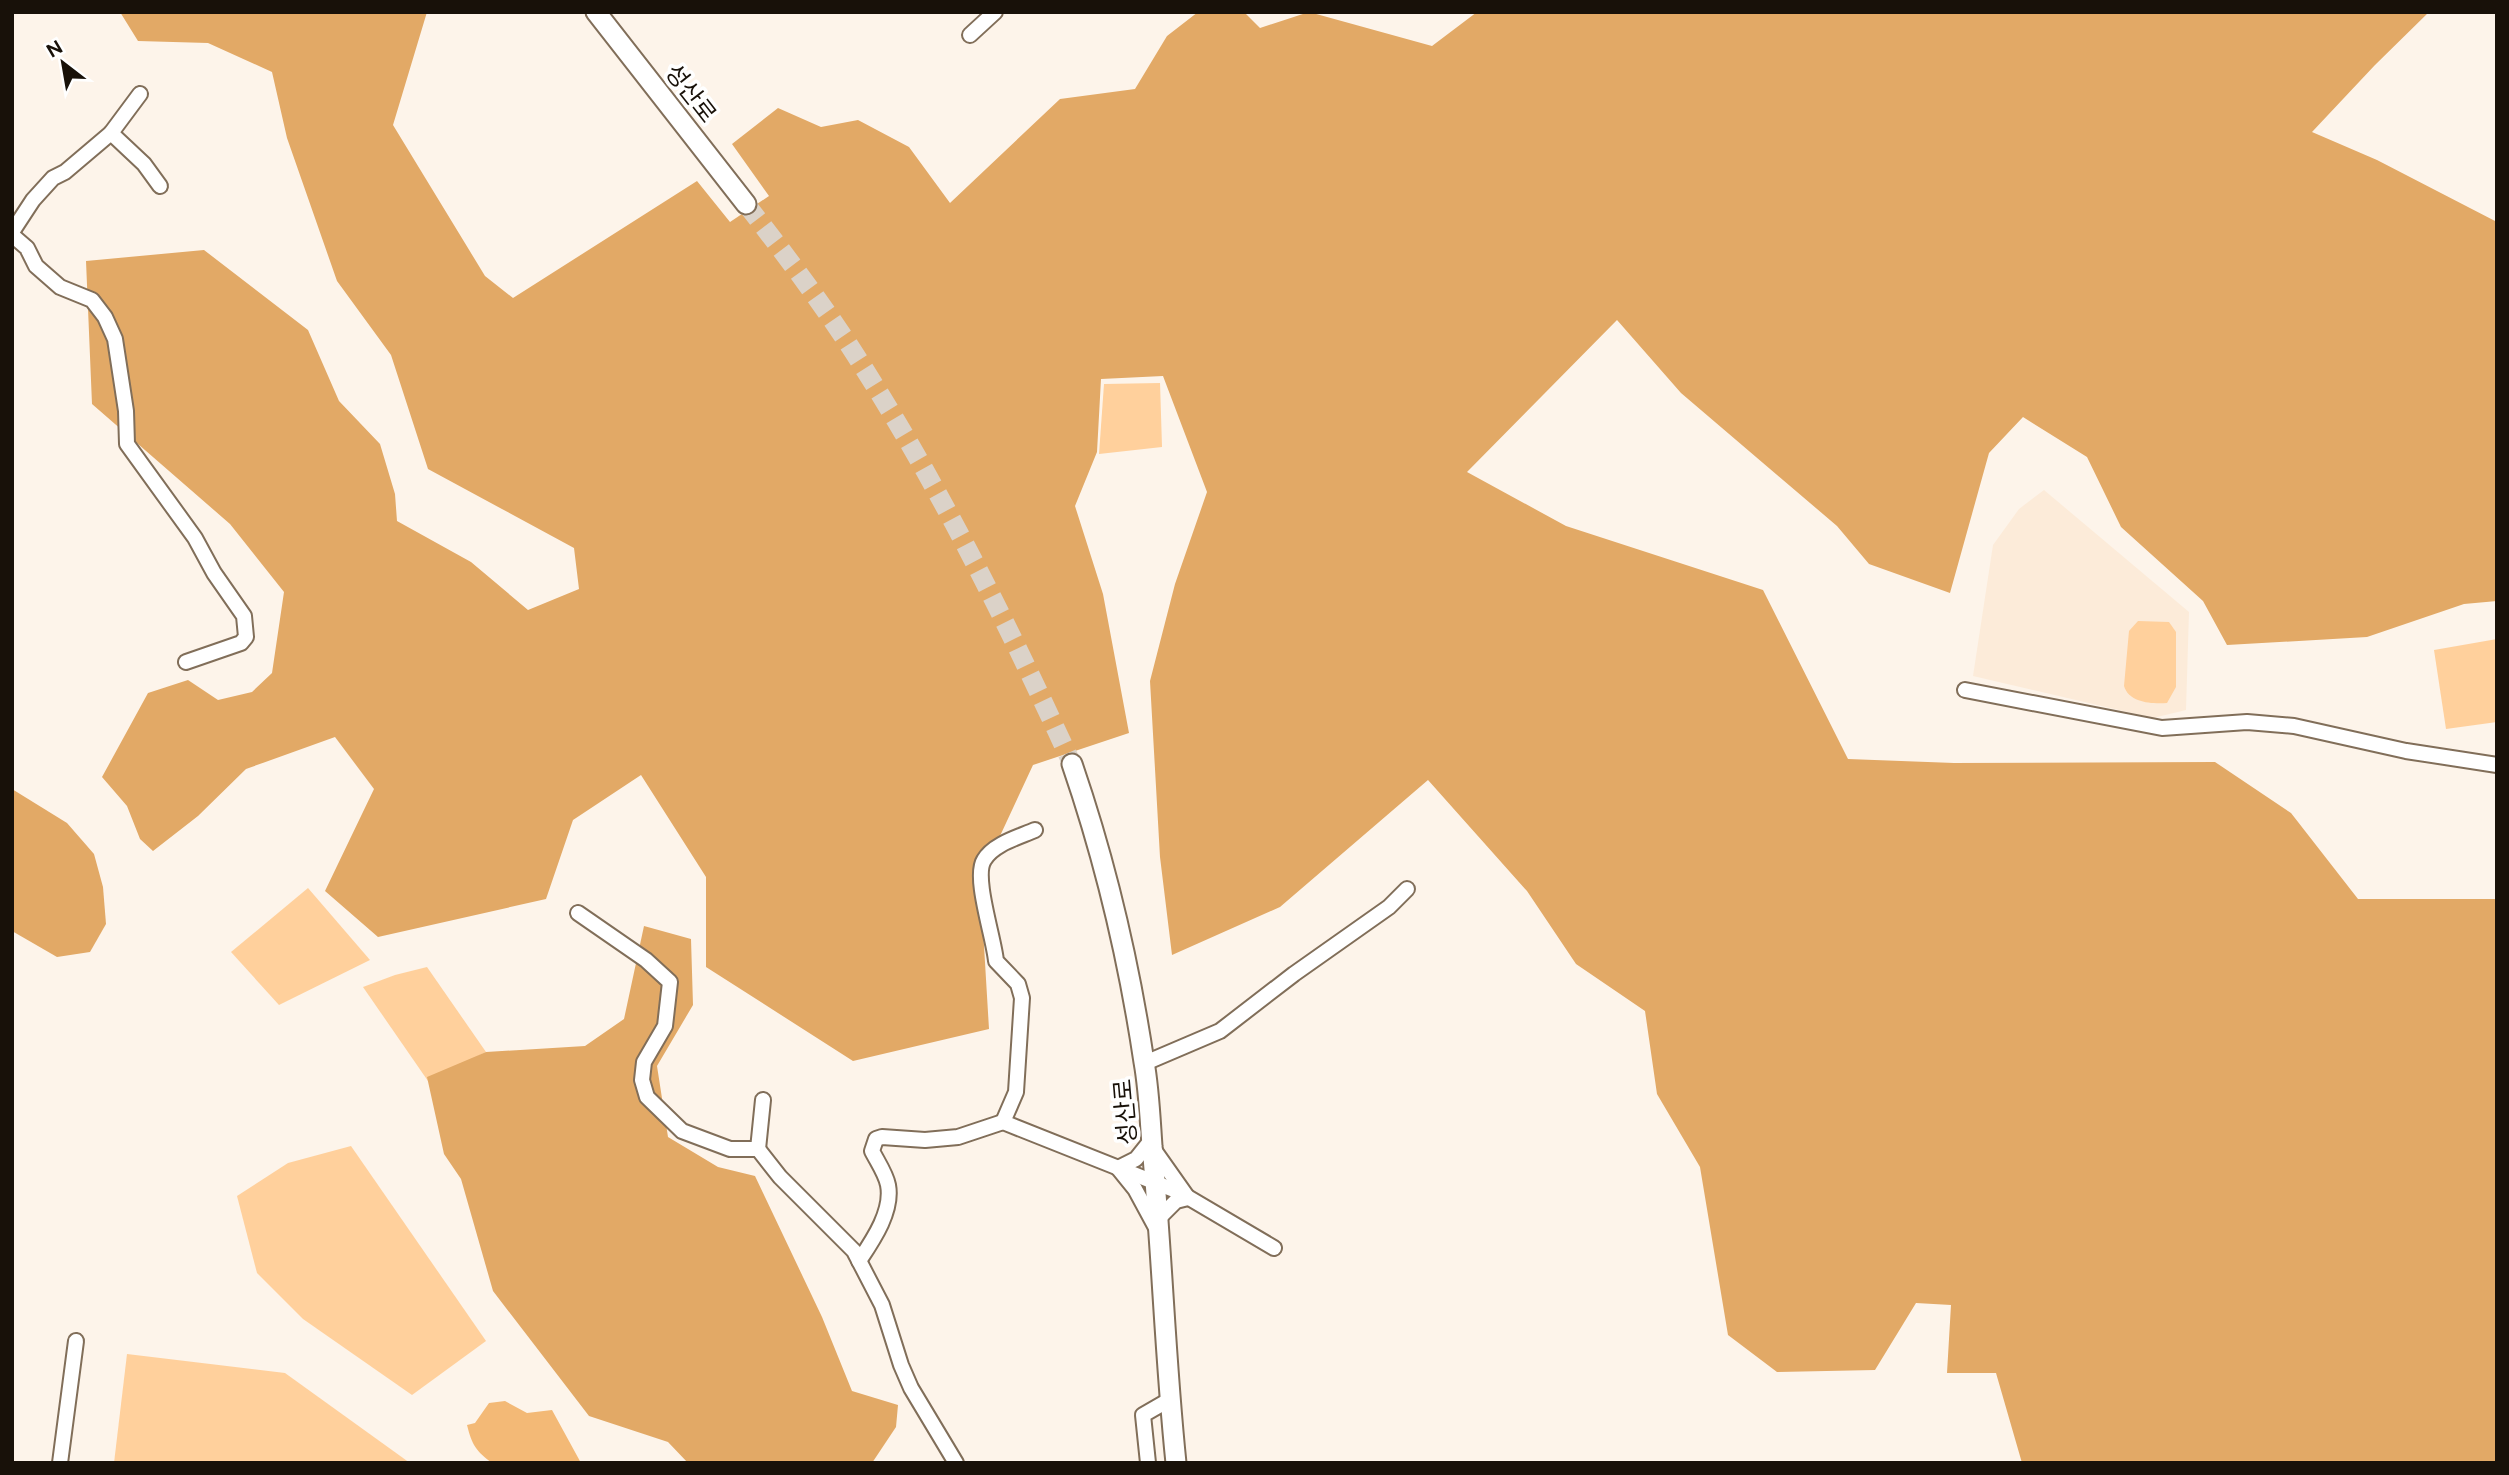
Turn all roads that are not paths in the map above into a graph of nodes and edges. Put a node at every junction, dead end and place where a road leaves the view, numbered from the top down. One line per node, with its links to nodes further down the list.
1 (596, 12): 7 (main road, 성산로)
2 (995, 12): 3 (street)
3 (970, 36)
4 (140, 94): 5 (street)
5 (111, 133): 6 (street); 8 (street)
6 (160, 186)
7 (746, 204)
8 (12, 234): 9 (street)
9 (186, 662)
10 (1965, 690): 12 (street)
11 (1072, 764): 16 (main road, 성산로)
12 (2497, 765)
13 (1035, 830): 18 (street)
14 (1406, 889): 16 (street)
15 (578, 913): 20 (street)
16 (1145, 1063): 19 (main road, 성산로)
17 (763, 1100): 20 (street)
18 (1003, 1122): 21 (street); 26 (street)
19 (1152, 1143): 21 (street); 22 (main road, 성산로); 23 (street)
20 (758, 1149): 26 (street)
21 (1118, 1168): 22 (street); 24 (street)
22 (1156, 1183): 23 (street); 24 (main road, 성산로)
23 (1188, 1198): 24 (street); 25 (street)
24 (1158, 1226): 28 (main road, 성산로)
25 (1274, 1248)
26 (859, 1261): 30 (street)
27 (76, 1341): 29 (street)
28 (1170, 1400): 31 (street); 32 (main road, 성산로)
29 (60, 1463)
30 (956, 1463)
31 (1148, 1463)
32 (1176, 1463)

